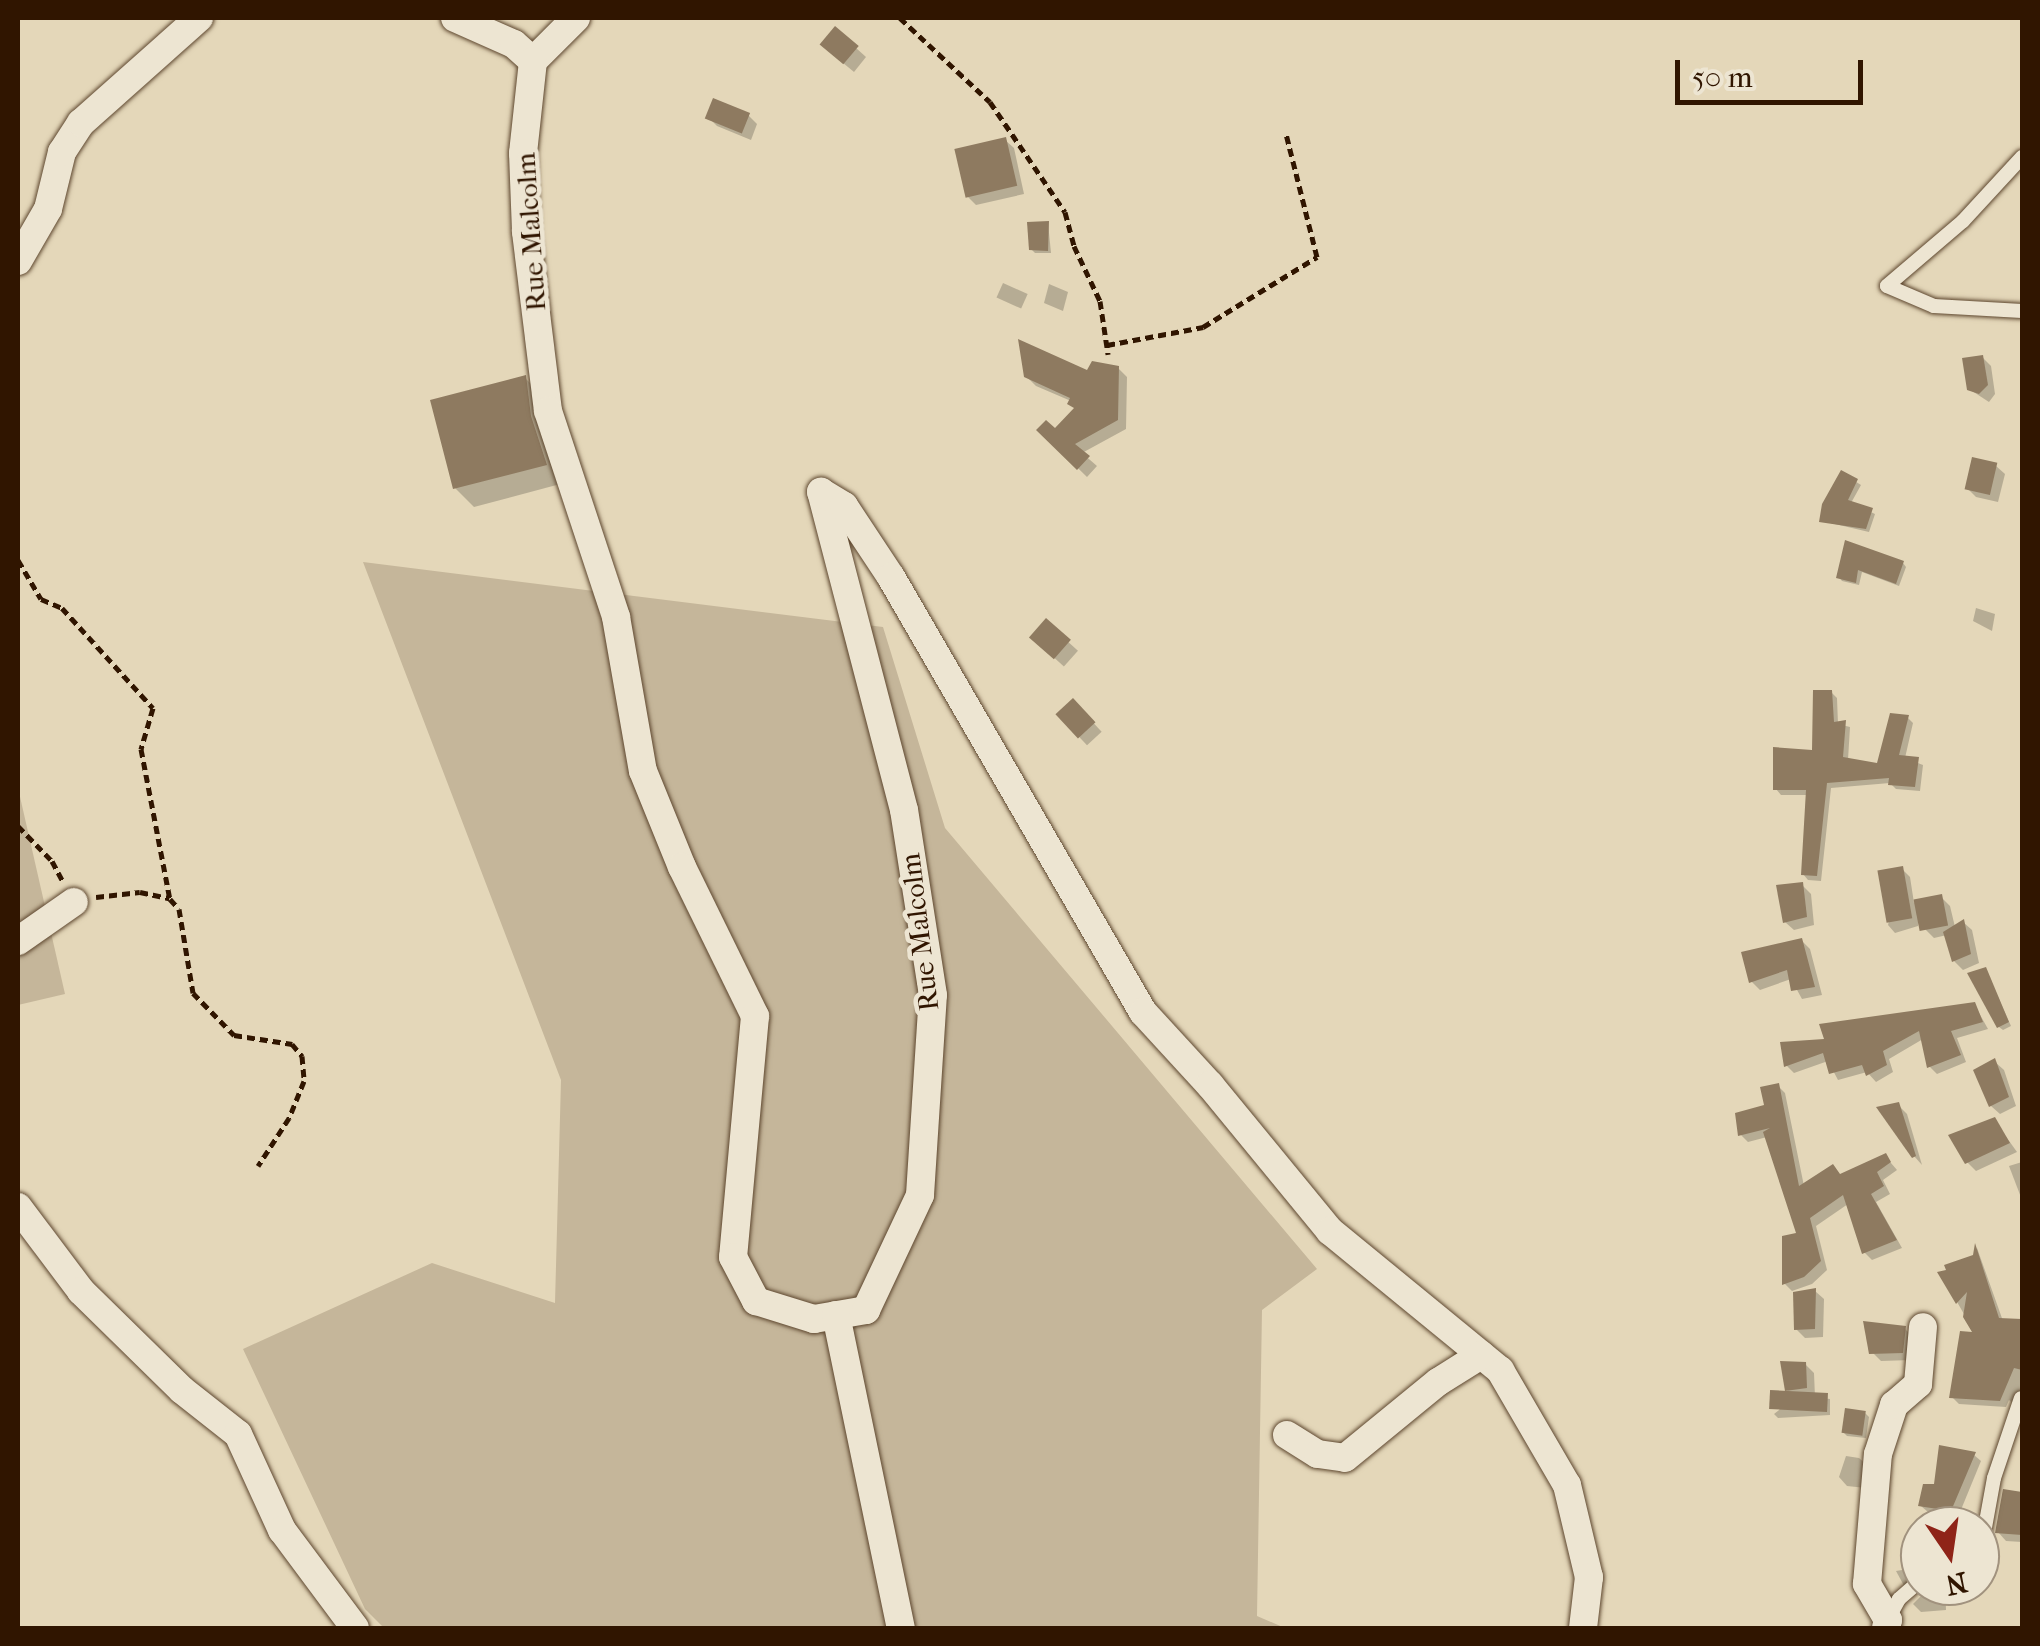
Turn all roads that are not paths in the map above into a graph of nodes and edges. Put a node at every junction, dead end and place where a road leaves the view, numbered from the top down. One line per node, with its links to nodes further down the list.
1 (200, 18): 6 (street)
2 (455, 18): 4 (street)
3 (576, 18): 4 (street)
4 (532, 61): 11 (street, Rue Malcolm)
5 (2022, 157): 7 (lane)
6 (18, 261)
7 (2022, 311)
8 (74, 902): 9 (street)
9 (18, 942)
10 (18, 1207): 19 (street)
11 (836, 1315): 13 (street, Rue Malcolm); 20 (street)
12 (1924, 1327): 18 (street)
13 (1481, 1355): 15 (street); 21 (street, Rue Malcolm)
14 (2021, 1398): 16 (lane)
15 (1287, 1435)
16 (1989, 1506)
17 (1900, 1598): 18 (lane)
18 (1887, 1624)
19 (355, 1628)
20 (901, 1628)
21 (1582, 1628)

